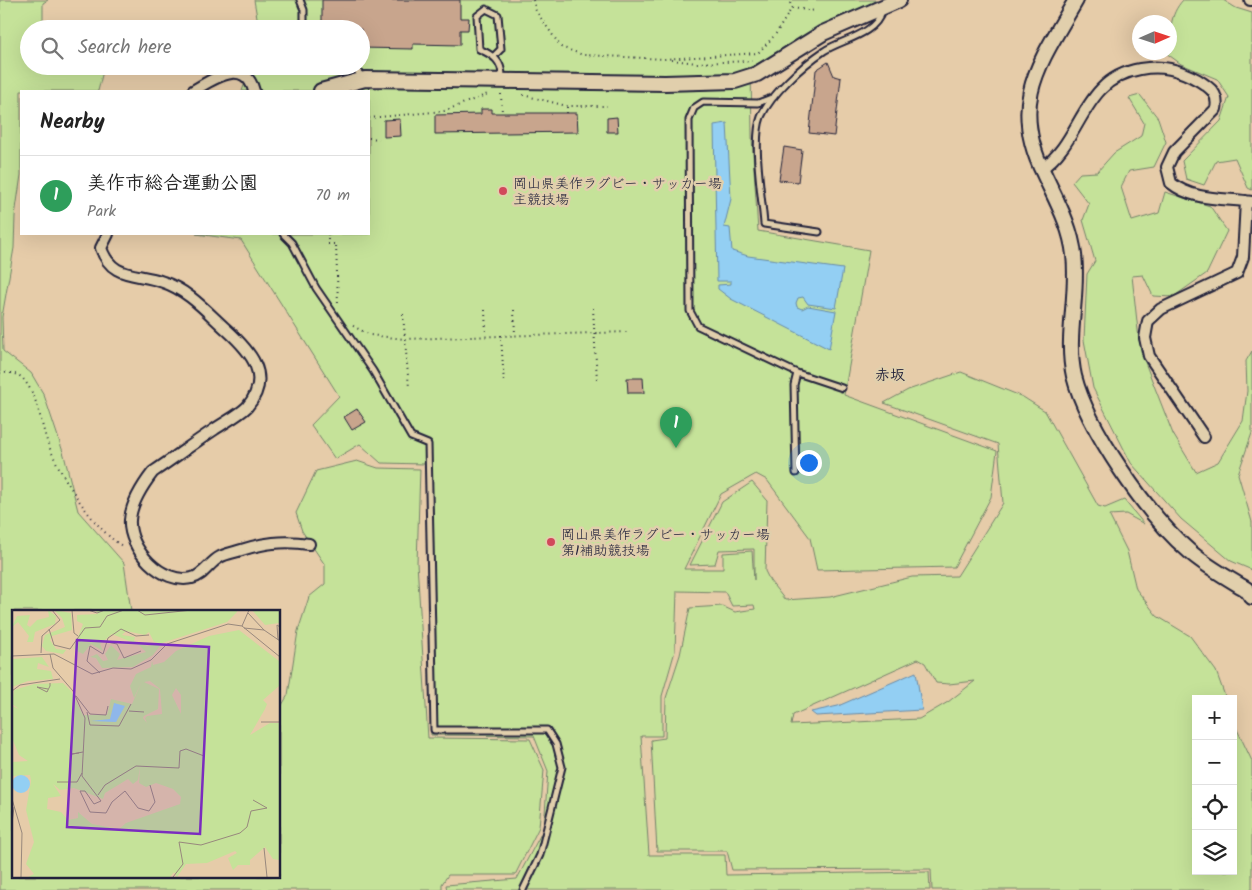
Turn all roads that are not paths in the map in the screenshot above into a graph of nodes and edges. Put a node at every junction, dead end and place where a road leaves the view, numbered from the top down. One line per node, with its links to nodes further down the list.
1 (300, 0): 5 (lane)
2 (899, 0): 4 (street)
3 (1076, 0): 16 (street)
4 (883, 8): 11 (street); 15 (lane)
5 (304, 20)
6 (494, 56): 6 (lane); 11 (lane)
7 (226, 75): 12 (street)
8 (242, 75): 13 (street)
9 (361, 75): 10 (lane)
10 (365, 79): 11 (street); 14 (street)
11 (502, 85)
12 (195, 90)
13 (254, 90)
14 (325, 90)
15 (774, 97): 18 (lane); 21 (lane)
16 (1041, 169): 17 (street); 26 (street)
17 (1249, 202): 23 (street)
18 (819, 232)
19 (108, 235): 25 (street)
20 (284, 235): 27 (lane)
21 (796, 373): 22 (lane); 24 (lane)
22 (842, 388)
23 (1204, 437)
24 (796, 473)
25 (309, 544)
26 (1252, 597)
27 (523, 890)

